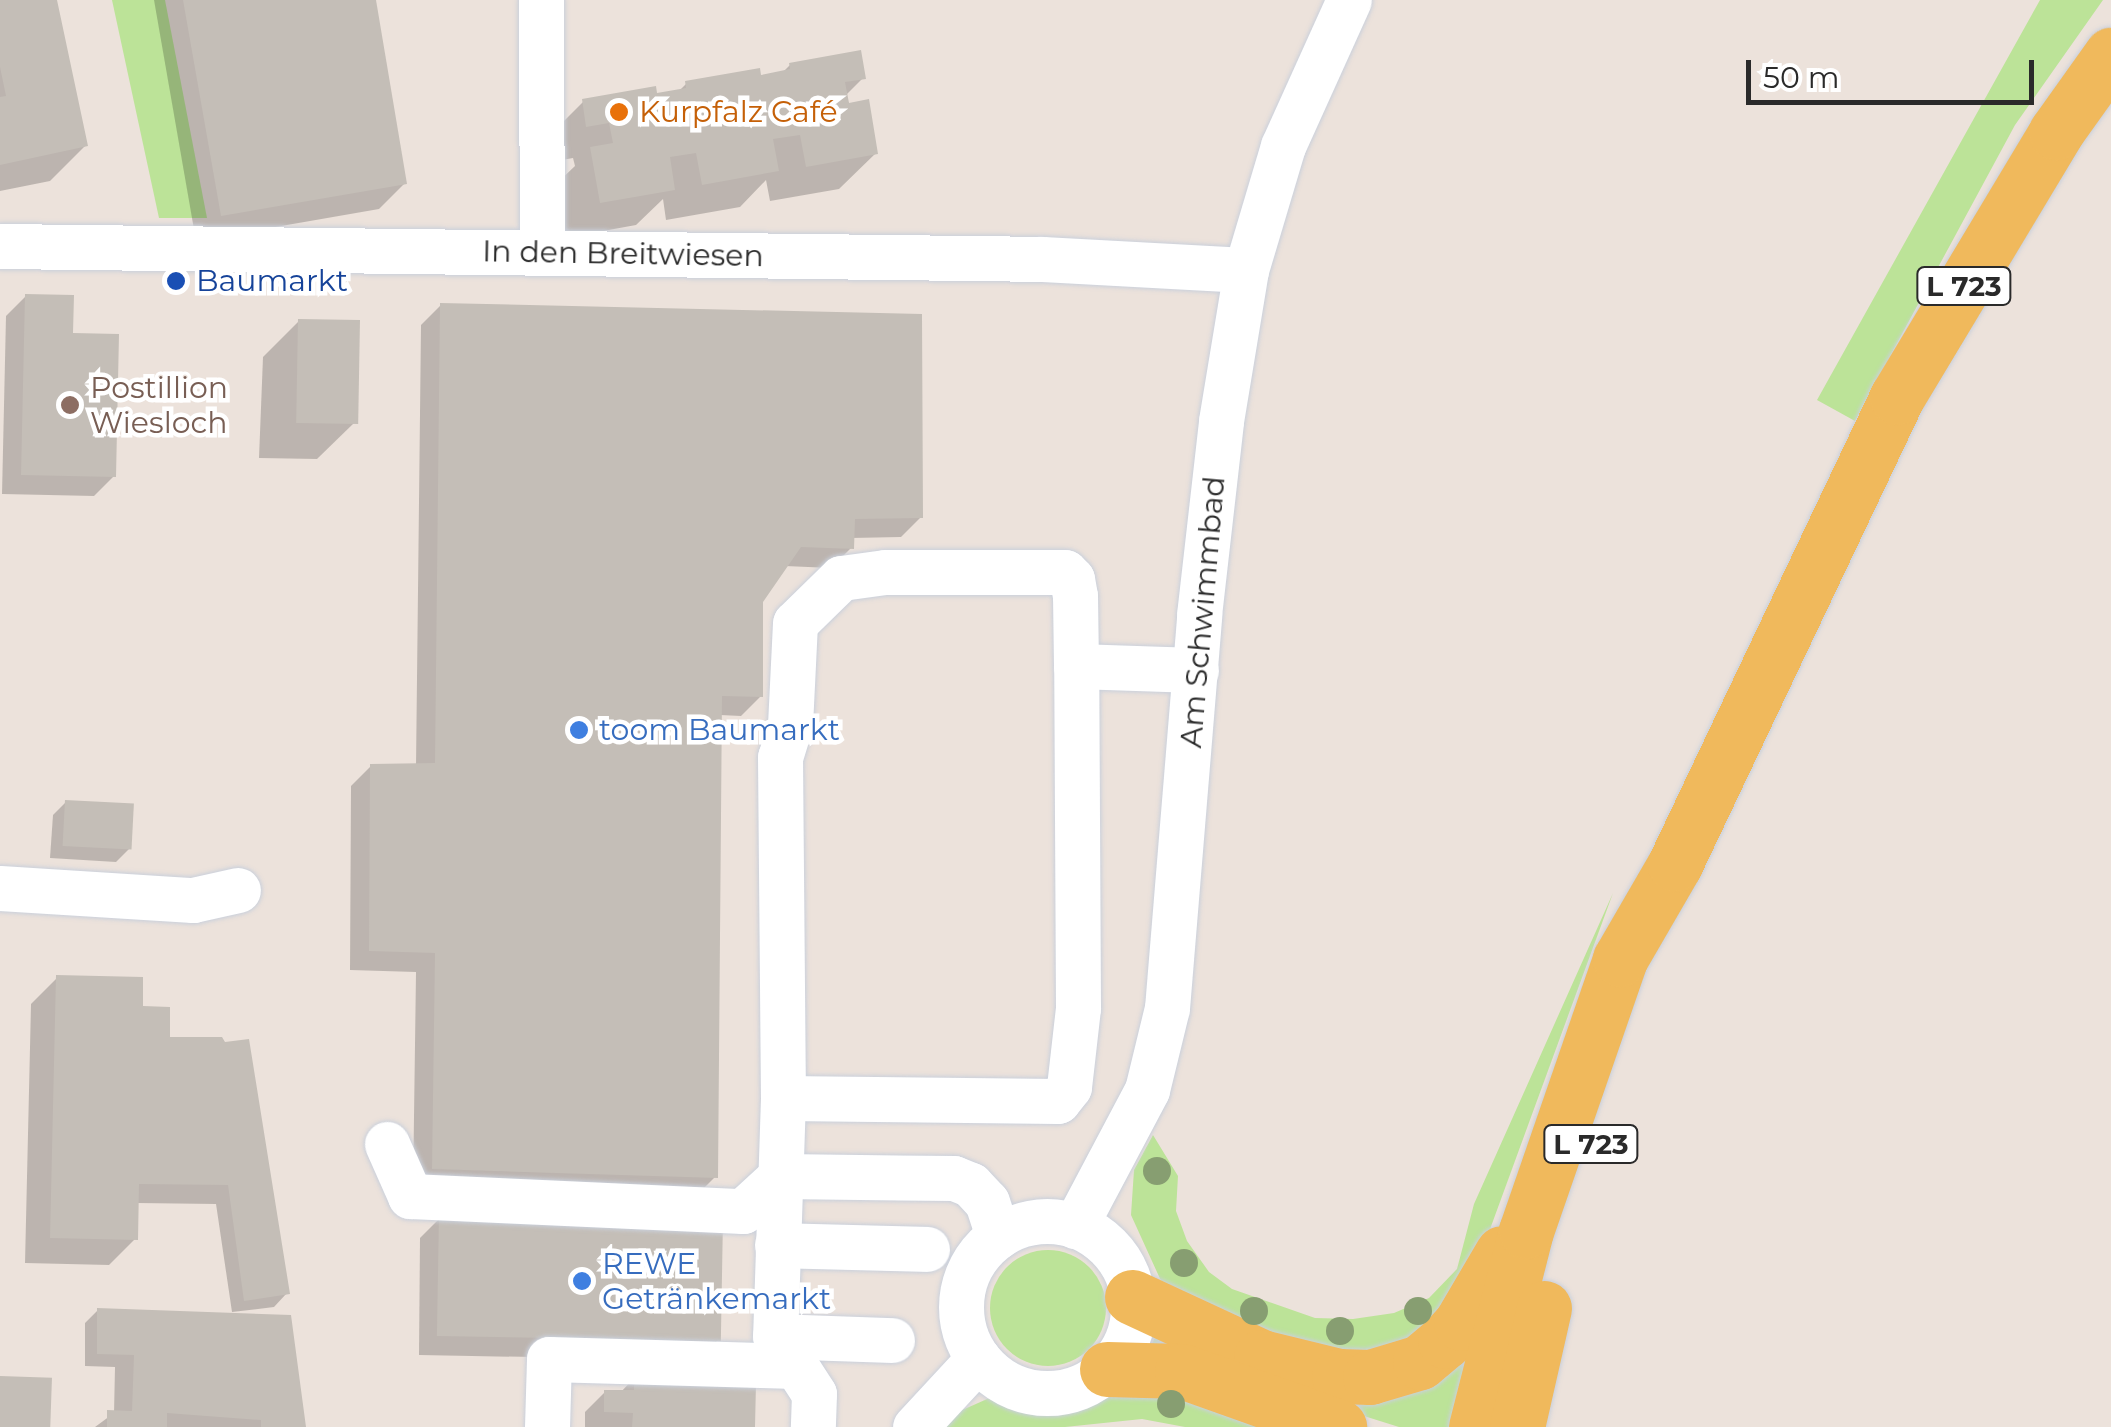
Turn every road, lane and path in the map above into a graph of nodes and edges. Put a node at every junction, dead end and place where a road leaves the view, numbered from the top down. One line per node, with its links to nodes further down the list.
1 (541, 0): 5 (street)
2 (1349, 0): 6 (street, Am Schwimmbad)
3 (2111, 55): 9 (main road, L 723)
4 (0, 246): 5 (street, In den Breitwiesen)
5 (542, 253): 6 (street, In den Breitwiesen)
6 (1246, 270): 8 (street, Am Schwimmbad)
7 (1076, 666): 8 (street); 12 (street); 12 (street)
8 (1196, 670): 15 (street, Am Schwimmbad)
9 (1675, 864): 16 (main road, L 723); 29 (main road, L 723)
10 (0, 888): 11 (street)
11 (238, 890)
12 (782, 1098): 14 (street)
13 (386, 1144): 14 (street)
14 (780, 1176): 17 (street); 18 (street)
15 (1076, 1226): 17 (street); 20 (street)
16 (1526, 1231): 20 (main road); 28 (main road, L 723)
17 (998, 1236): 22 (street)
18 (778, 1245): 19 (street); 21 (street)
19 (927, 1249)
20 (1132, 1298): 23 (street)
21 (892, 1340)
22 (978, 1358): 23 (street); 26 (street)
23 (1107, 1369): 27 (main road)
24 (548, 1427): 25 (street)
25 (813, 1427)
26 (915, 1427)
27 (1339, 1427)
28 (1476, 1427)
29 (1517, 1427)

